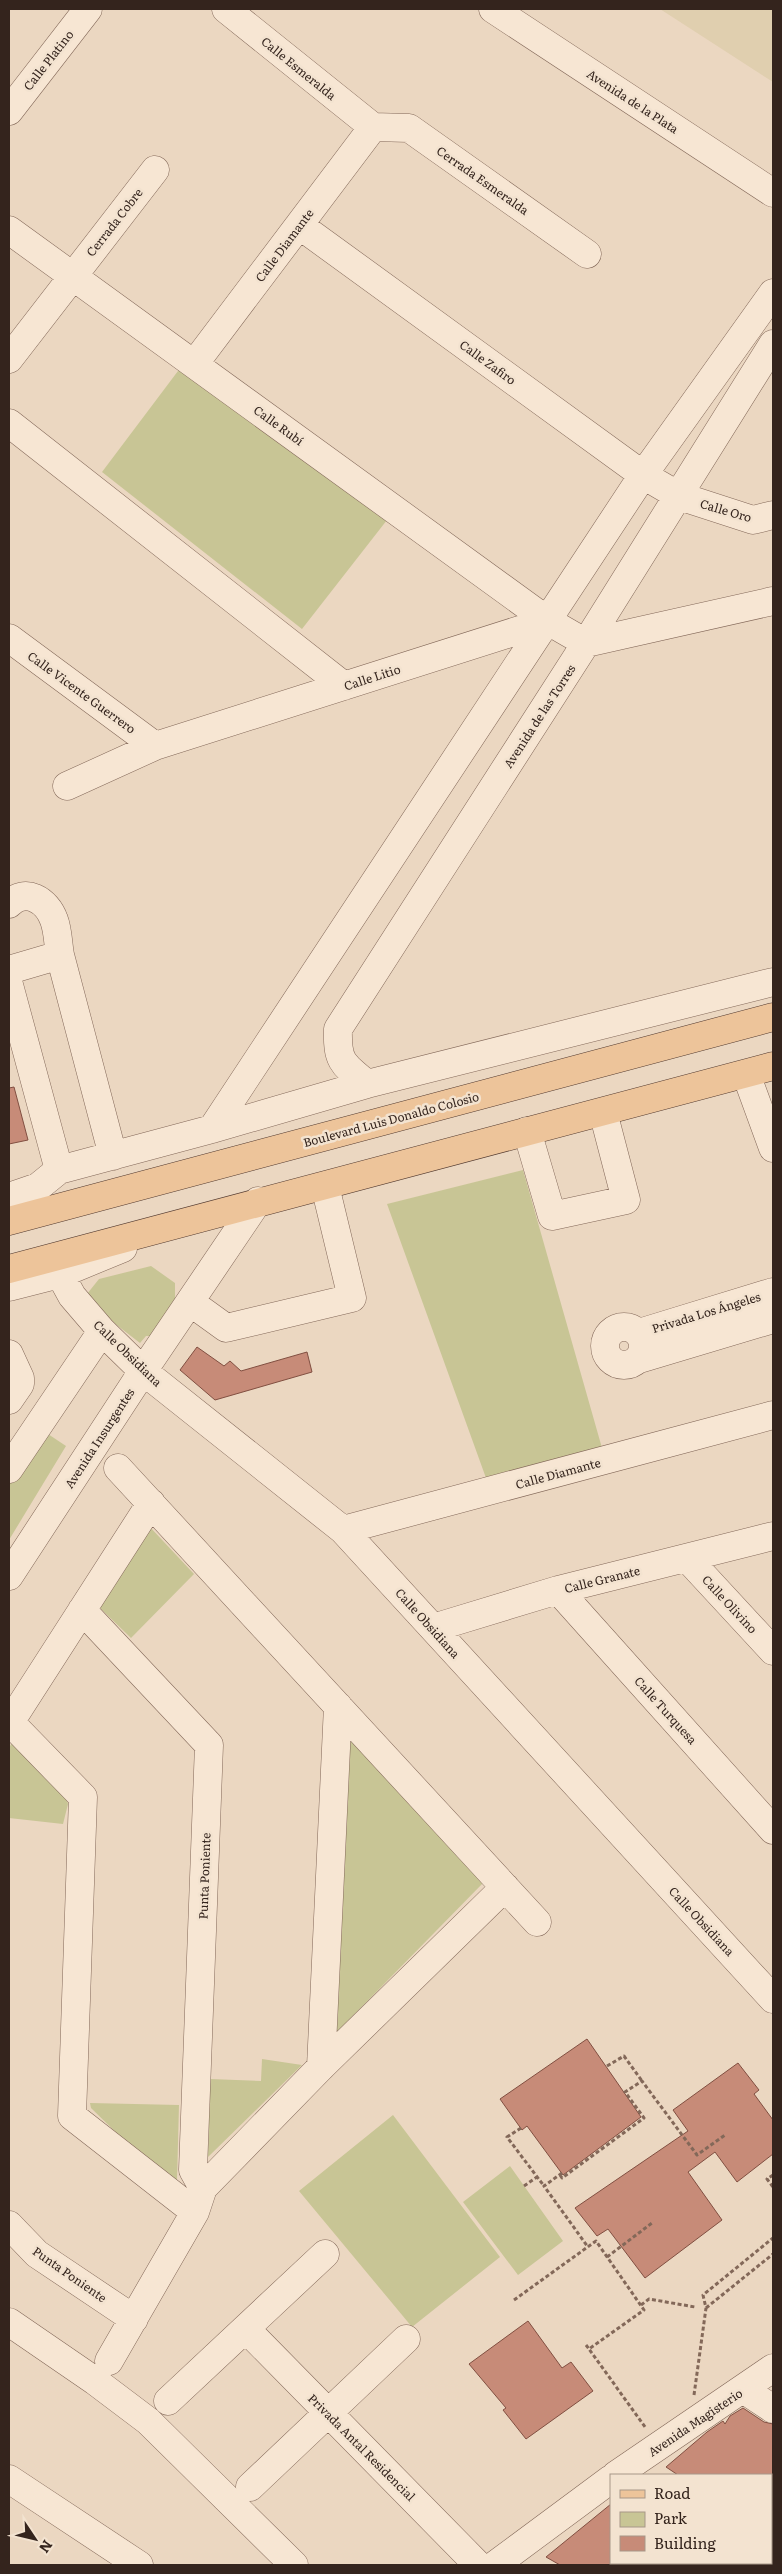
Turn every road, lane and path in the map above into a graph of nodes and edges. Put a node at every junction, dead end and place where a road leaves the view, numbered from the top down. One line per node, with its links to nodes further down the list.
1 (88, 9): 4 (street, Calle Platino)
2 (226, 9): 5 (street, Calle Esmeralda)
3 (492, 9): 7 (street, Avenida de la Plata)
4 (9, 111)
5 (373, 127): 8 (street, Calle Diamante); 10 (street, Cerrada Esmeralda)
6 (155, 170): 11 (street, Cerrada Cobre)
7 (773, 193)
8 (298, 225): 15 (street, Calle Diamante); 19 (street, Calle Zafiro)
9 (9, 230): 11 (street, Calle Rubí)
10 (587, 254)
11 (73, 275): 14 (street, Cerrada Cobre); 15 (street, Calle Rubí)
12 (773, 293): 16 (street)
13 (773, 344): 17 (street, Avenida de las Torres)
14 (9, 359)
15 (195, 363): 23 (street, Calle Rubí)
16 (720, 366): 17 (street); 19 (street)
17 (748, 385): 20 (street, Avenida de las Torres)
18 (9, 423): 26 (street)
19 (643, 476): 20 (street, Calle Zafiro); 23 (street)
20 (679, 496): 21 (street, Calle Oro); 25 (street, Avenida de las Torres)
21 (773, 514)
22 (773, 601): 25 (street)
23 (548, 621): 25 (street); 26 (street, Calle Litio); 39 (street)
24 (9, 638): 27 (street, Calle Vicente Guerrero)
25 (586, 643): 37 (street, Avenida de las Torres)
26 (344, 686): 27 (street, Calle Litio)
27 (155, 746): 28 (street, Calle Litio)
28 (66, 786)
29 (9, 904): 30 (street)
30 (60, 955): 31 (street); 42 (street)
31 (9, 970)
32 (773, 982): 37 (street)
33 (9, 985): 43 (street)
34 (773, 1017): 47 (main road, Boulevard Luis Donaldo Colosio)
35 (773, 1066): 36 (main road)
36 (746, 1074): 38 (main road); 41 (street)
37 (367, 1084): 39 (street)
38 (603, 1112): 40 (main road); 40 (street)
39 (212, 1129): 42 (street)
40 (527, 1131): 44 (main road)
41 (773, 1148)
42 (113, 1156): 43 (street)
43 (59, 1170): 45 (street)
44 (325, 1186): 46 (main road); 53 (street)
45 (9, 1197)
46 (258, 1202): 48 (main road); 53 (street, Avenida Insurgentes)
47 (9, 1221)
48 (175, 1226): 49 (main road); 50 (street)
49 (9, 1269)
50 (60, 1274): 51 (street); 55 (street, Calle Obsidiana)
51 (9, 1287)
52 (773, 1292): 54 (street, Privada Los Ángeles)
53 (190, 1302): 57 (street, Avenida Insurgentes)
54 (773, 1320)
55 (102, 1332): 57 (street, Calle Obsidiana); 61 (street)
56 (9, 1354): 58 (street)
57 (143, 1371): 63 (street, Calle Obsidiana); 66 (street, Avenida Insurgentes)
58 (9, 1400)
59 (773, 1415): 63 (street, Calle Diamante)
60 (118, 1468): 62 (street)
61 (9, 1469)
62 (151, 1504): 68 (street); 71 (street)
63 (343, 1530): 69 (street, Calle Obsidiana)
64 (773, 1536): 65 (street, Calle Granate)
65 (686, 1558): 67 (street, Calle Granate); 70 (street, Calle Olivino)
66 (9, 1576)
67 (558, 1590): 69 (street, Calle Granate); 73 (street, Calle Turquesa)
68 (82, 1610): 72 (street); 87 (street, Punta Poniente)
69 (433, 1628): 76 (street, Calle Obsidiana)
70 (773, 1651)
71 (338, 1706): 74 (street); 77 (street)
72 (10, 1723): 87 (street)
73 (773, 1830)
74 (505, 1887): 75 (street); 77 (street)
75 (537, 1922)
76 (770, 1989)
77 (321, 2066): 87 (street)
78 (607, 2066): 79 (path)
79 (642, 2081): 81 (path); 85 (path)
80 (521, 2128): 83 (path)
81 (725, 2135)
82 (773, 2175): 86 (path)
83 (537, 2177): 84 (path); 85 (path)
84 (524, 2186)
85 (544, 2186): 91 (path)
86 (773, 2187)
87 (199, 2200): 99 (street)
88 (652, 2223): 94 (path)
89 (9, 2226): 99 (street, Punta Poniente)
90 (773, 2238): 98 (path)
91 (588, 2247): 94 (path); 95 (path)
92 (325, 2254): 101 (street)
93 (773, 2254): 98 (path)
94 (606, 2257): 96 (path)
95 (514, 2300)
96 (641, 2305): 97 (path); 104 (path)
97 (695, 2307)
98 (706, 2308): 112 (path)
99 (134, 2319): 105 (street)
100 (9, 2322): 119 (street)
101 (246, 2329): 108 (street); 111 (street, Privada Antal Residencial)
102 (406, 2339): 111 (street)
103 (586, 2344): 104 (path)
104 (589, 2349): 109 (path)
105 (109, 2361)
106 (773, 2368): 107 (street, Avenida Magisterio)
107 (743, 2389): 110 (street); 112 (street, Avenida Magisterio)
108 (168, 2401)
109 (629, 2405)
110 (773, 2409)
111 (328, 2413): 116 (street); 120 (street, Privada Antal Residencial)
112 (690, 2425): 113 (street, Avenida Magisterio)
113 (634, 2471)
114 (9, 2479): 118 (street)
115 (610, 2480): 117 (street)
116 (250, 2487)
117 (512, 2561)
118 (139, 2565)
119 (294, 2565)
120 (478, 2565)

